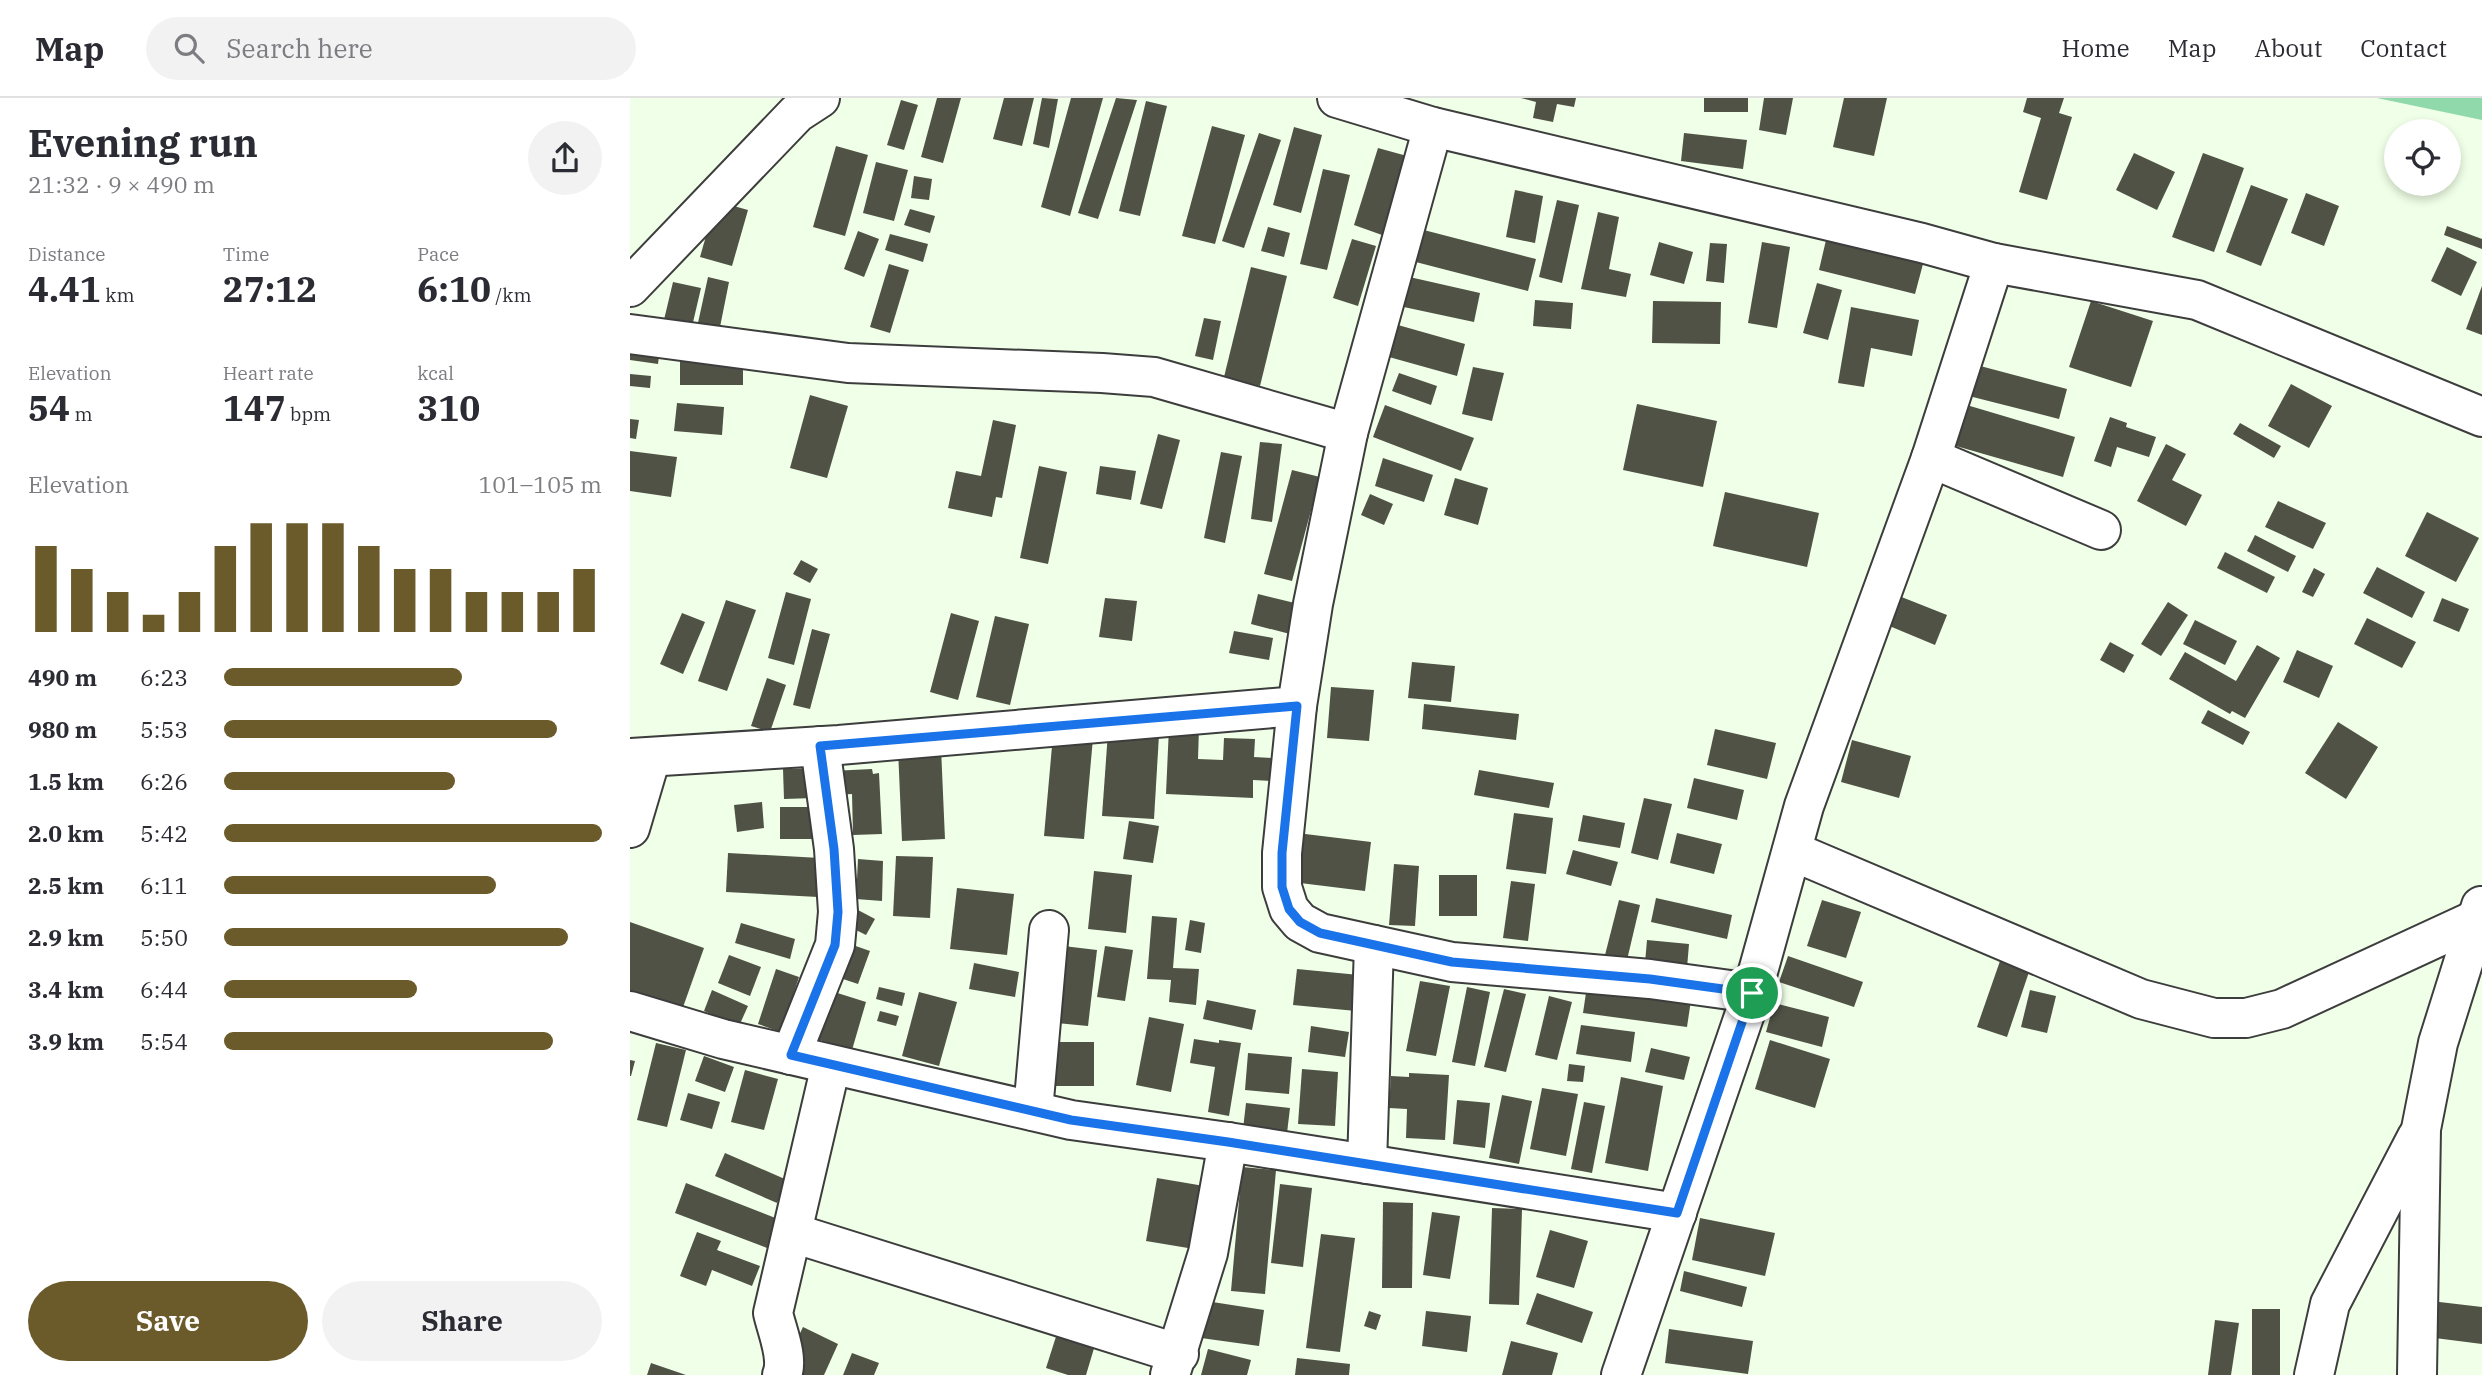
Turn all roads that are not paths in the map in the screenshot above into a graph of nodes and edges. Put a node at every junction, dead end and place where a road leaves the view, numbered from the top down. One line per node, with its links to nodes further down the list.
1 (820, 98): 5 (street)
2 (1338, 98): 3 (street)
3 (1433, 127): 4 (street); 8 (street)
4 (1994, 263): 7 (street); 9 (street)
5 (630, 286)
6 (630, 334): 8 (street)
7 (2482, 417)
8 (1348, 433): 11 (street)
9 (1931, 458): 10 (street); 15 (street)
10 (2101, 530)
11 (1297, 706): 12 (street); 18 (street)
12 (820, 746): 13 (street); 21 (street)
13 (641, 758): 14 (street)
14 (630, 828)
15 (1792, 851): 16 (street); 19 (street)
16 (2479, 911): 24 (street)
17 (1049, 930): 23 (street)
18 (1374, 945): 19 (street); 26 (street)
19 (1752, 993): 27 (street)
20 (630, 1011): 21 (street)
21 (791, 1055): 22 (street)
22 (831, 1065): 23 (street); 28 (street)
23 (1033, 1111): 25 (street)
24 (2421, 1129): 32 (street); 33 (street)
25 (1228, 1142): 26 (street); 29 (street)
26 (1367, 1164): 27 (street)
27 (1677, 1213): 31 (street)
28 (793, 1233): 29 (street); 30 (street)
29 (1174, 1364)
30 (782, 1375)
31 (1621, 1375)
32 (2314, 1375)
33 (2417, 1375)

